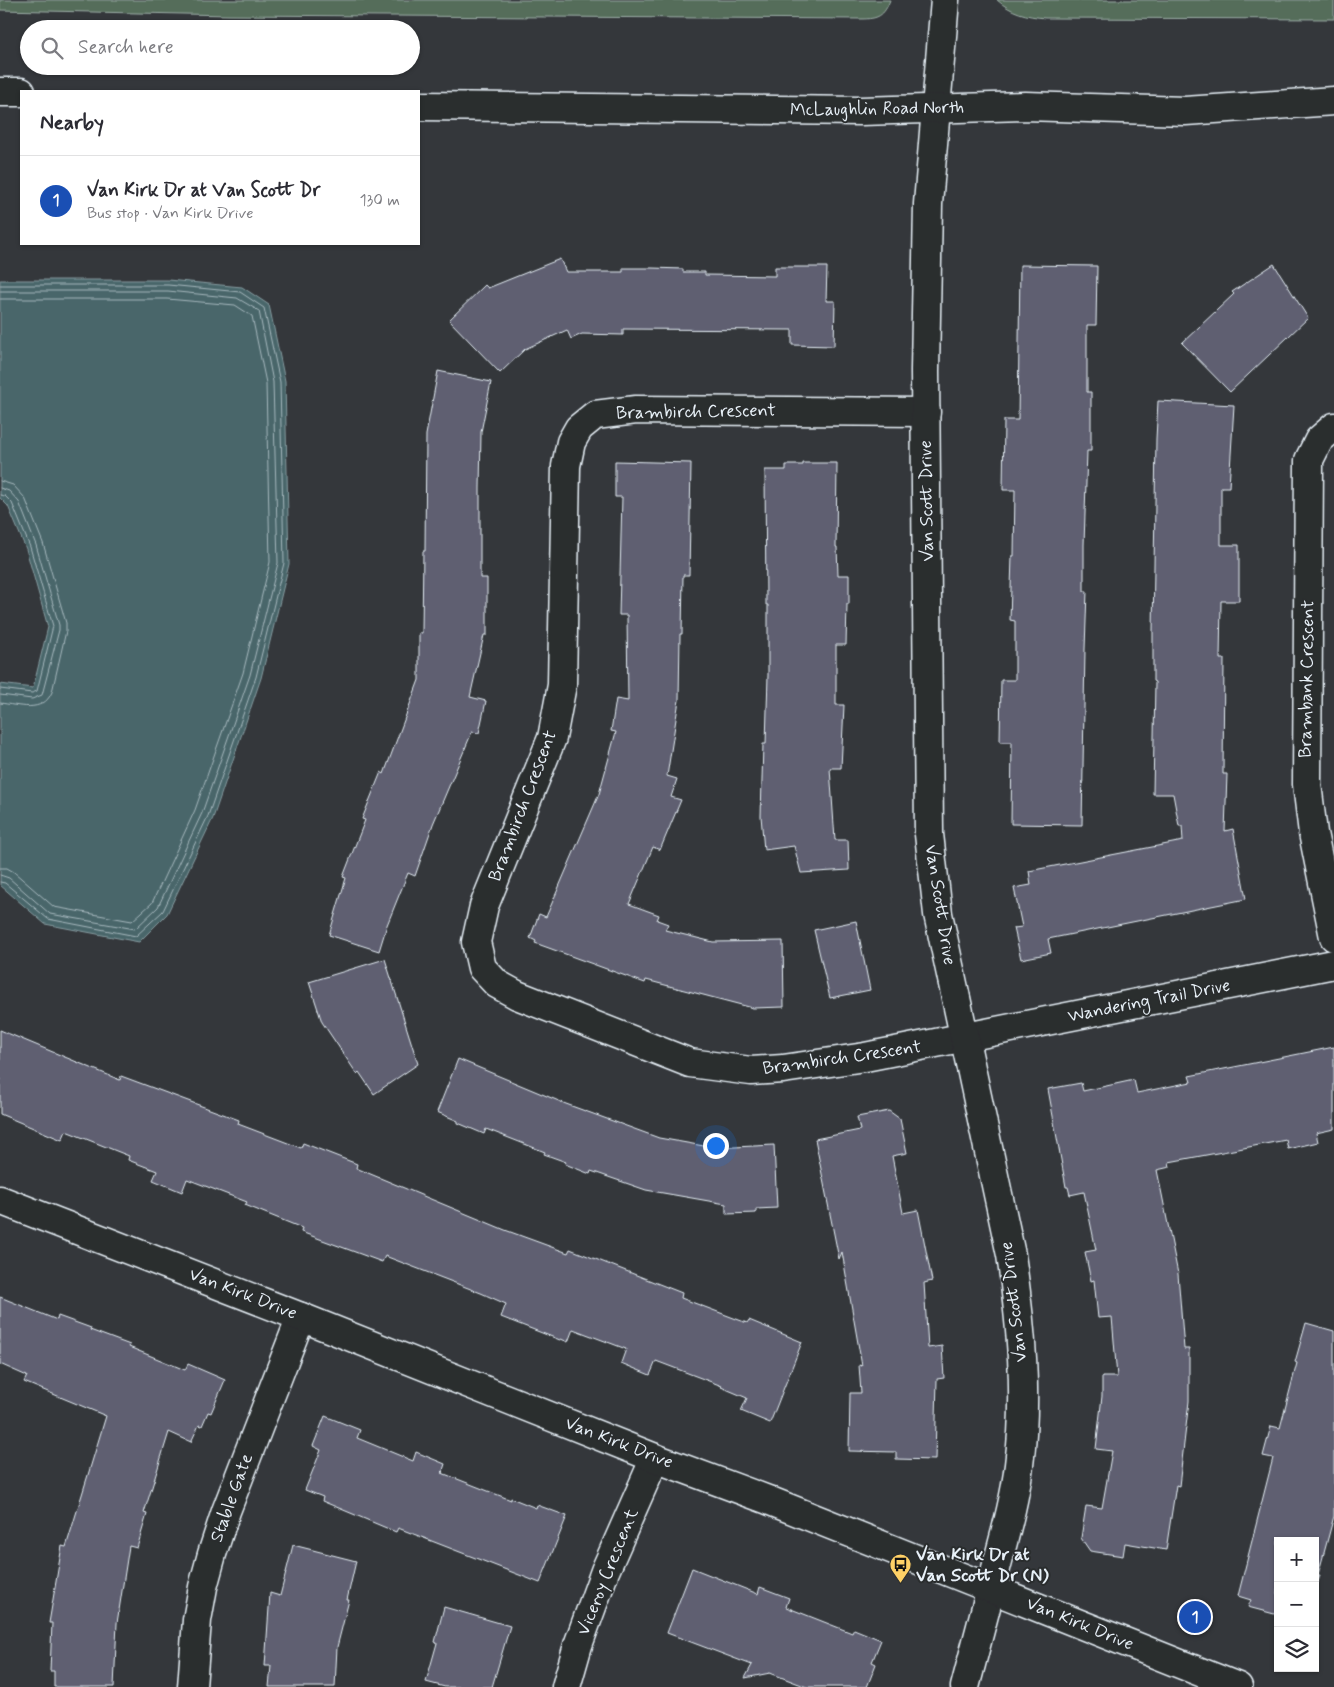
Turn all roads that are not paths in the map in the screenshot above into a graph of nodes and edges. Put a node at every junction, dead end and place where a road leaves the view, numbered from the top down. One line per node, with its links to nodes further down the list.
1 (945, 0): 6 (street, Van Scott Drive)
2 (0, 92): 3 (street)
3 (20, 92)
4 (1334, 101): 6 (street, McLaughlin Road North)
5 (420, 106): 6 (street, McLaughlin Road North)
6 (936, 109): 7 (street, Van Scott Drive)
7 (926, 412): 11 (street, Van Scott Drive); 11 (street, Brambirch Crescent)
8 (1334, 428): 9 (street, Brambank Crescent)
9 (1334, 937)
10 (1334, 964): 11 (street, Wandering Trail Drive)
11 (965, 1038): 15 (street, Van Scott Drive)
12 (0, 1200): 13 (street, Van Kirk Drive)
13 (300, 1317): 14 (street, Van Kirk Drive); 16 (street, Stable Gate)
14 (655, 1458): 15 (street, Van Kirk Drive); 17 (street, Viceroy Crescent)
15 (991, 1588): 18 (street, Van Scott Drive); 19 (street, Van Kirk Drive)
16 (192, 1687)
17 (566, 1687)
18 (965, 1687)
19 (1238, 1687)

